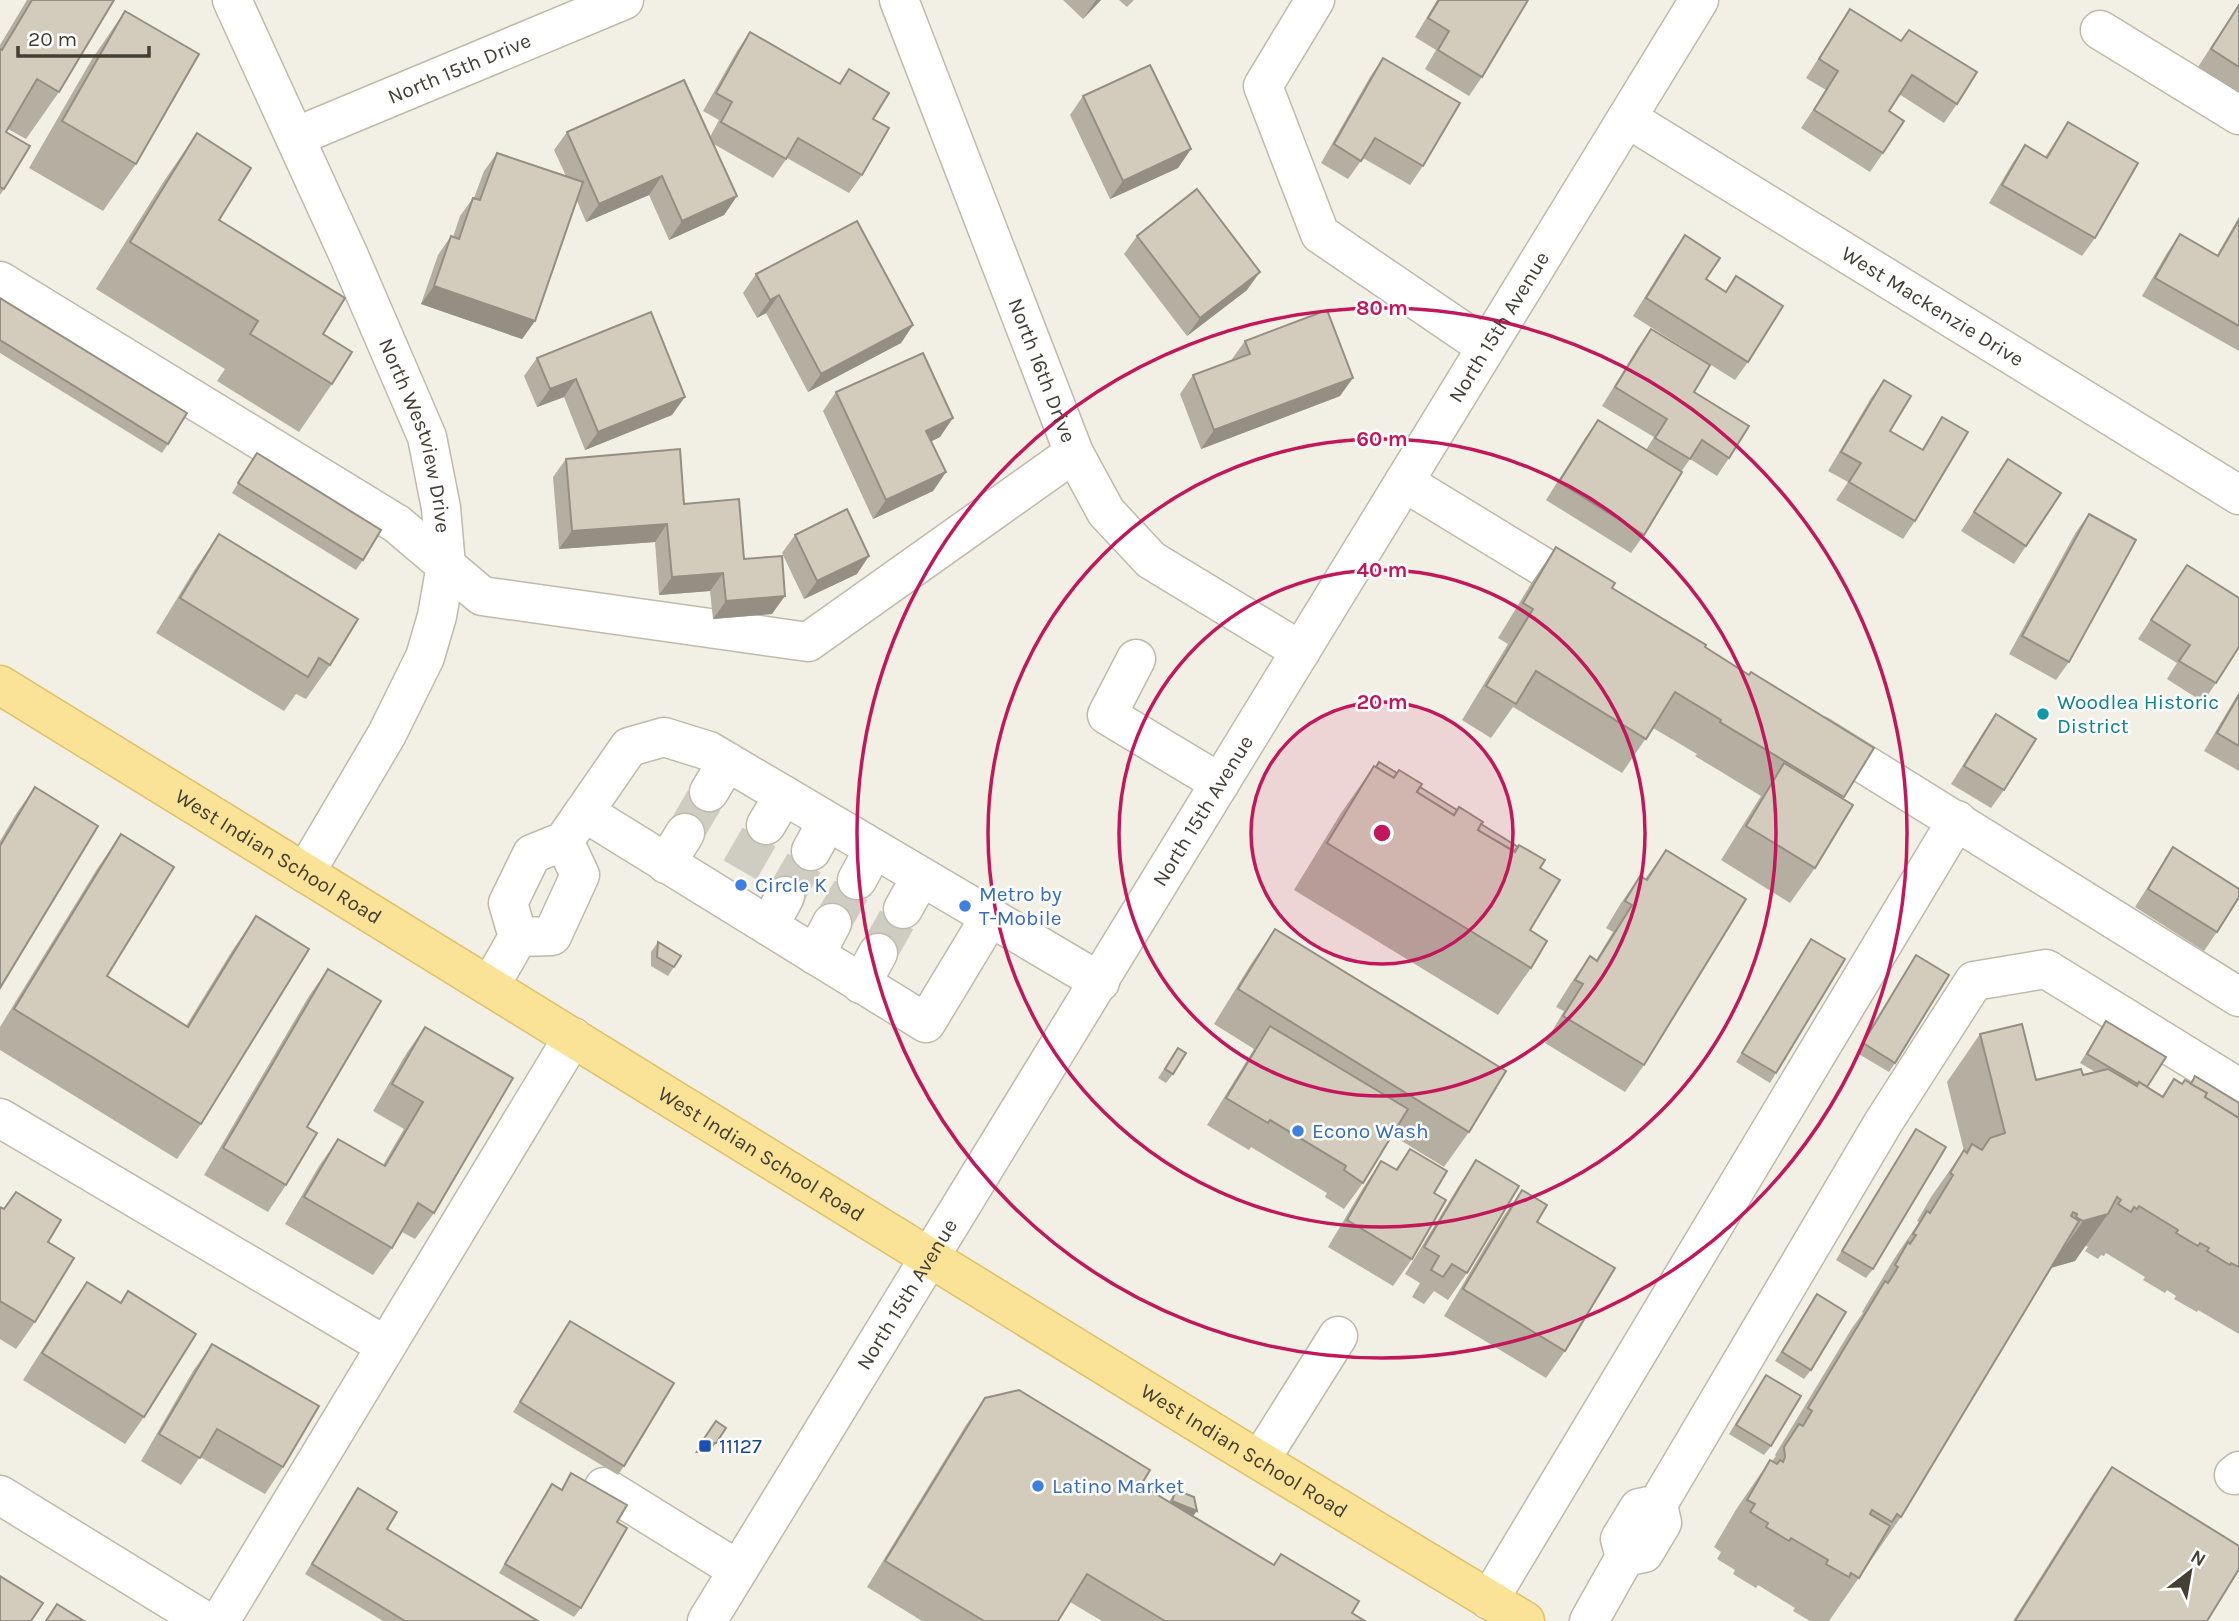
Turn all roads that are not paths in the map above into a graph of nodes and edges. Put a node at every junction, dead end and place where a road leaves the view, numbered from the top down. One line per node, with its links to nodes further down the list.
1 (232, 0): 9 (street, North Westview Drive)
2 (624, 0): 9 (street, North 15th Drive)
3 (898, 0): 12 (street, North 16th Drive)
4 (1315, 0): 11 (street)
5 (1699, 0): 8 (street, North 15th Avenue)
6 (2100, 30): 7 (street)
7 (2239, 116)
8 (1627, 118): 11 (street, North 15th Avenue); 14 (street, West Mackenzie Drive)
9 (295, 137): 15 (street, North Westview Drive)
10 (0, 281): 15 (street)
11 (1486, 347): 13 (street, North 15th Avenue)
12 (1074, 453): 15 (street); 17 (street, North 16th Drive)
13 (1404, 482): 16 (street); 17 (street, North 15th Avenue)
14 (2239, 495)
15 (446, 565): 24 (street, North Westview Drive)
16 (1623, 616)
17 (1301, 651): 21 (street, North 15th Avenue)
18 (1136, 659): 21 (street)
19 (0, 685): 24 (main road, West Indian School Road)
20 (1790, 718): 22 (street)
21 (1220, 783): 27 (street, North 15th Avenue)
22 (1957, 820): 29 (street); 40 (street)
23 (574, 827): 25 (street); 25 (street); 26 (street); 26 (street)
24 (305, 873): 28 (main road, West Indian School Road)
25 (990, 917): 27 (street)
26 (517, 937): 28 (street)
27 (1100, 982): 33 (street, North 15th Avenue)
28 (490, 986): 30 (main road, West Indian School Road)
29 (2239, 997)
30 (573, 1037): 33 (main road, West Indian School Road); 35 (street)
31 (2239, 1088): 45 (street)
32 (0, 1118): 35 (street)
33 (930, 1258): 36 (main road, West Indian School Road); 39 (street, North 15th Avenue)
34 (1338, 1336): 36 (street)
35 (386, 1346): 42 (street)
36 (1260, 1460): 40 (main road, West Indian School Road)
37 (604, 1487): 39 (street)
38 (0, 1495): 41 (street)
39 (738, 1570): 43 (street, North 15th Avenue)
40 (1489, 1600): 44 (main road, West Indian School Road)
41 (205, 1621)
42 (220, 1621)
43 (707, 1621)
44 (1525, 1621)
45 (1589, 1621)

